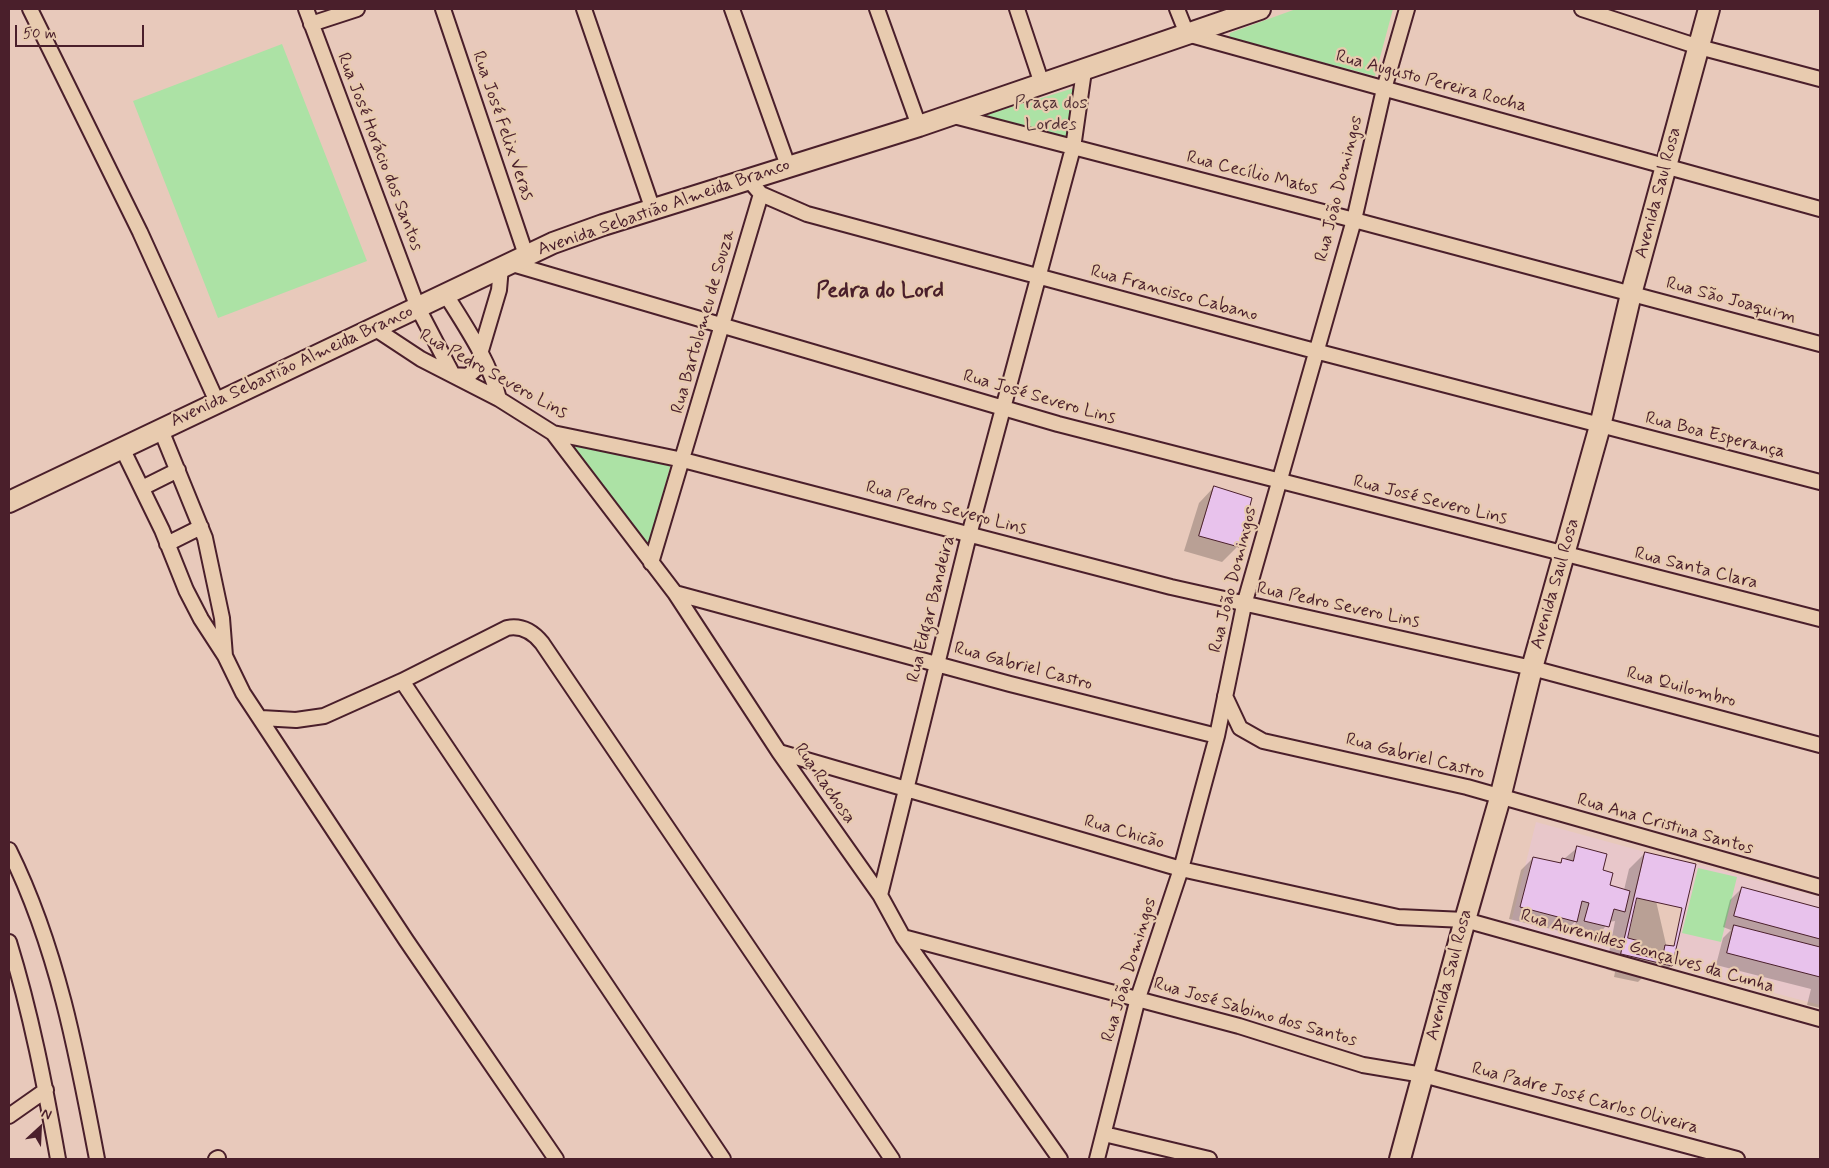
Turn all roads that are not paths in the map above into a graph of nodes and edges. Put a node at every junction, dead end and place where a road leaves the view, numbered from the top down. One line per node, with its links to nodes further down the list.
1 (30, 9): 43 (street)
2 (306, 9): 14 (street, Rua José Horácio dos Santos)
3 (357, 9): 14 (street)
4 (443, 9): 31 (street, Rua José Felix Veras)
5 (584, 9): 29 (street)
6 (732, 9): 24 (street)
7 (877, 9): 22 (street)
8 (1018, 9): 19 (street)
9 (1178, 9): 15 (street)
10 (1260, 9): 15 (street, Avenida Sebastião Almeida Branco)
11 (1407, 9): 20 (street, Rua João Domingos)
12 (1582, 9): 16 (street)
13 (1709, 9): 16 (street, Avenida Saul Rosa)
14 (311, 24): 35 (street, Rua José Horácio dos Santos)
15 (1187, 34): 17 (street, Avenida Sebastião Almeida Branco); 20 (street, Rua Augusto Pereira Rocha)
16 (1699, 47): 18 (street); 25 (street, Avenida Saul Rosa)
17 (1084, 71): 19 (street, Avenida Sebastião Almeida Branco); 23 (street, Rua Edgar Bandeira)
18 (1820, 79)
19 (1042, 84): 21 (street, Avenida Sebastião Almeida Branco)
20 (1384, 89): 25 (street, Rua Augusto Pereira Rocha); 30 (street, Rua João Domingos)
21 (949, 115): 22 (street, Avenida Sebastião Almeida Branco); 23 (street, Rua Cecílio Matos)
22 (919, 126): 24 (street, Avenida Sebastião Almeida Branco)
23 (1073, 148): 30 (street, Rua Cecílio Matos); 32 (street, Rua Edgar Bandeira)
24 (788, 166): 26 (street, Avenida Sebastião Almeida Branco)
25 (1666, 166): 28 (street, Rua Augusto Pereira Rocha); 33 (street, Avenida Saul Rosa)
26 (748, 179): 27 (street, Rua Francisco Cabano); 29 (street, Avenida Sebastião Almeida Branco)
27 (761, 194): 32 (street, Rua Francisco Cabano); 36 (street, Rua Bartolomeu de Souza)
28 (1820, 209)
29 (653, 210): 31 (street, Avenida Sebastião Almeida Branco)
30 (1354, 220): 33 (street, Rua Cecílio Matos); 39 (street, Rua João Domingos)
31 (512, 262): 34 (street, Avenida Sebastião Almeida Branco); 36 (street, Rua José Severo Lins); 40 (street)
32 (1040, 278): 39 (street, Rua Francisco Cabano); 44 (street, Rua Edgar Bandeira)
33 (1631, 294): 38 (street, Rua São Joaquim); 45 (street, Avenida Saul Rosa)
34 (446, 295): 35 (street, Avenida Sebastião Almeida Branco); 40 (street)
35 (418, 308): 37 (street, Avenida Sebastião Almeida Branco); 41 (street)
36 (722, 327): 44 (street, Rua José Severo Lins); 49 (street, Rua Bartolomeu de Souza)
37 (374, 328): 41 (street, Rua Pedro Severo Lins); 43 (street, Avenida Sebastião Almeida Branco)
38 (1820, 344)
39 (1315, 351): 45 (street, Rua Francisco Cabano); 51 (street, Rua João Domingos)
40 (480, 354): 41 (street); 42 (street)
41 (453, 375): 42 (street, Rua Pedro Severo Lins)
42 (499, 399): 47 (street, Rua Pedro Severo Lins)
43 (218, 404): 46 (street, Avenida Sebastião Almeida Branco)
44 (1004, 408): 51 (street, Rua José Severo Lins); 56 (street, Rua Edgar Bandeira)
45 (1600, 426): 52 (street, Rua Boa Esperança); 58 (street, Avenida Saul Rosa)
46 (161, 430): 48 (street, Avenida Sebastião Almeida Branco); 50 (street)
47 (553, 433): 49 (street, Rua Pedro Severo Lins); 59 (street, Rua Rachosa)
48 (122, 448): 53 (street); 54 (street, Avenida Sebastião Almeida Branco)
49 (683, 460): 56 (street, Rua Pedro Severo Lins); 59 (street, Rua Bartolomeu de Souza)
50 (178, 470): 53 (street); 55 (street)
51 (1279, 481): 58 (street, Rua José Severo Lins); 61 (street, Rua João Domingos)
52 (1820, 482)
53 (142, 488): 57 (street)
54 (9, 502)
55 (201, 527): 57 (street); 63 (street)
56 (969, 535): 61 (street, Rua Pedro Severo Lins); 64 (street, Rua Edgar Bandeira)
57 (167, 544): 63 (street)
58 (1563, 555): 62 (street, Rua Santa Clara); 65 (street, Avenida Saul Rosa)
59 (651, 563): 60 (street, Rua Rachosa)
60 (675, 592): 64 (street, Rua Gabriel Castro); 71 (street, Rua Rachosa)
61 (1244, 604): 65 (street, Rua Pedro Severo Lins); 67 (street, Rua João Domingos)
62 (1820, 619)
63 (225, 656): 68 (street)
64 (938, 664): 69 (street, Rua Gabriel Castro); 72 (street, Rua Edgar Bandeira)
65 (1532, 668): 70 (street, Rua Quilombro); 73 (street, Avenida Saul Rosa)
66 (402, 681): 68 (street); 90 (street); 91 (street)
67 (1225, 696): 69 (street, Rua João Domingos); 73 (street, Rua Gabriel Castro)
68 (261, 718): 89 (street)
69 (1217, 736): 75 (street, Rua João Domingos)
70 (1820, 745)
71 (779, 752): 72 (street, Rua Chicão); 77 (street, Rua Rachosa)
72 (906, 788): 75 (street, Rua Chicão); 77 (street, Rua Edgar Bandeira)
73 (1500, 798): 76 (street, Rua Ana Cristina Santos); 78 (street, Avenida Saul Rosa)
74 (9, 850): 88 (street)
75 (1181, 869): 78 (street, Rua Chicão); 81 (street, Rua João Domingos)
76 (1820, 887)
77 (880, 895): 79 (street, Rua Rachosa)
78 (1464, 920): 82 (street, Rua Aurenildes Gonçalves da Cunha); 83 (street, Avenida Saul Rosa)
79 (903, 937): 81 (street, Rua José Sabino dos Santos); 92 (street, Rua Rachosa)
80 (9, 942): 84 (street)
81 (1138, 998): 83 (street, Rua José Sabino dos Santos); 86 (street, Rua João Domingos)
82 (1820, 1019)
83 (1424, 1075): 95 (street, Avenida Saul Rosa); 96 (street, Rua Padre José Carlos Oliveira)
84 (46, 1090): 85 (street); 87 (street)
85 (9, 1116)
86 (1104, 1134): 93 (street, Rua João Domingos); 94 (street)
87 (58, 1159)
88 (97, 1159)
89 (556, 1159)
90 (723, 1159)
91 (892, 1159)
92 (1060, 1159)
93 (1097, 1159)
94 (1209, 1159)
95 (1400, 1159)
96 (1737, 1159)

